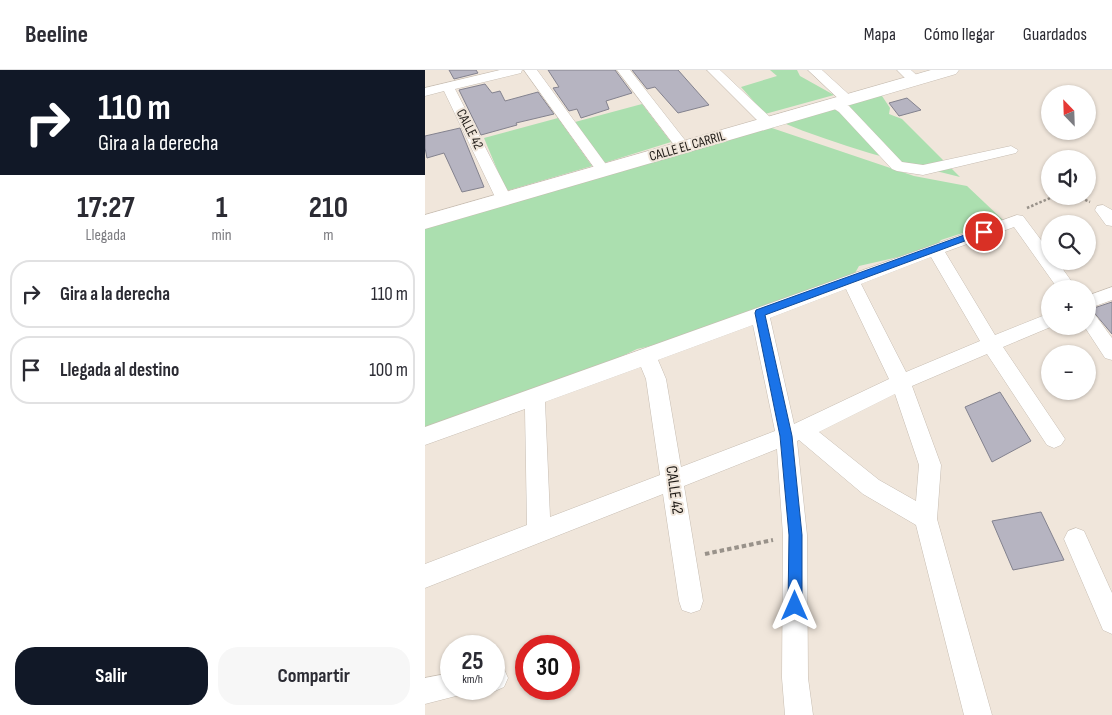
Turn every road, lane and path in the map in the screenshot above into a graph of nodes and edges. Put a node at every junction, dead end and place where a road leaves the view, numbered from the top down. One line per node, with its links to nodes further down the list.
1 (515, 70): 8 (street)
2 (530, 70): 14 (street)
3 (623, 70): 12 (street)
4 (713, 70): 11 (street)
5 (815, 70): 10 (street)
6 (950, 70): 7 (main road, CALLE EL CARRIL)
7 (909, 75): 10 (main road, CALLE EL CARRIL)
8 (448, 87): 9 (street); 15 (street, CALLE 42)
9 (425, 92)
10 (841, 102): 11 (main road, CALLE EL CARRIL); 13 (street)
11 (768, 122): 12 (main road, CALLE EL CARRIL)
12 (683, 147): 14 (main road, CALLE EL CARRIL)
13 (1011, 150)
14 (603, 170): 15 (main road, CALLE EL CARRIL)
15 (504, 199): 18 (main road, CALLE EL CARRIL)
16 (1041, 202): 17 (path)
17 (1017, 220): 19 (street); 20 (street)
18 (425, 222)
19 (935, 249): 21 (street); 27 (street)
20 (1061, 280)
21 (851, 281): 24 (street); 30 (street)
22 (1112, 293): 23 (street)
23 (1096, 299)
24 (760, 313): 29 (street); 32 (street)
25 (1041, 324): 27 (street)
26 (1096, 330): 28 (street)
27 (992, 346): 30 (street); 34 (street)
28 (1112, 353)
29 (647, 356): 31 (street); 35 (street, CALLE 42)
30 (901, 382): 32 (street); 36 (street)
31 (535, 398): 33 (street); 37 (street)
32 (794, 433): 35 (street); 36 (street); 38 (street)
33 (425, 436)
34 (1054, 439)
35 (673, 480): 37 (street); 40 (street, CALLE 42)
36 (926, 519): 47 (street)
37 (539, 531): 41 (street)
38 (795, 535): 40 (path); 46 (street)
39 (1076, 539): 43 (street)
40 (683, 559): 42 (street, CALLE 42)
41 (425, 576)
42 (691, 601)
43 (1112, 621)
44 (440, 688): 45 (street)
45 (425, 691)
46 (799, 715)
47 (978, 715)

